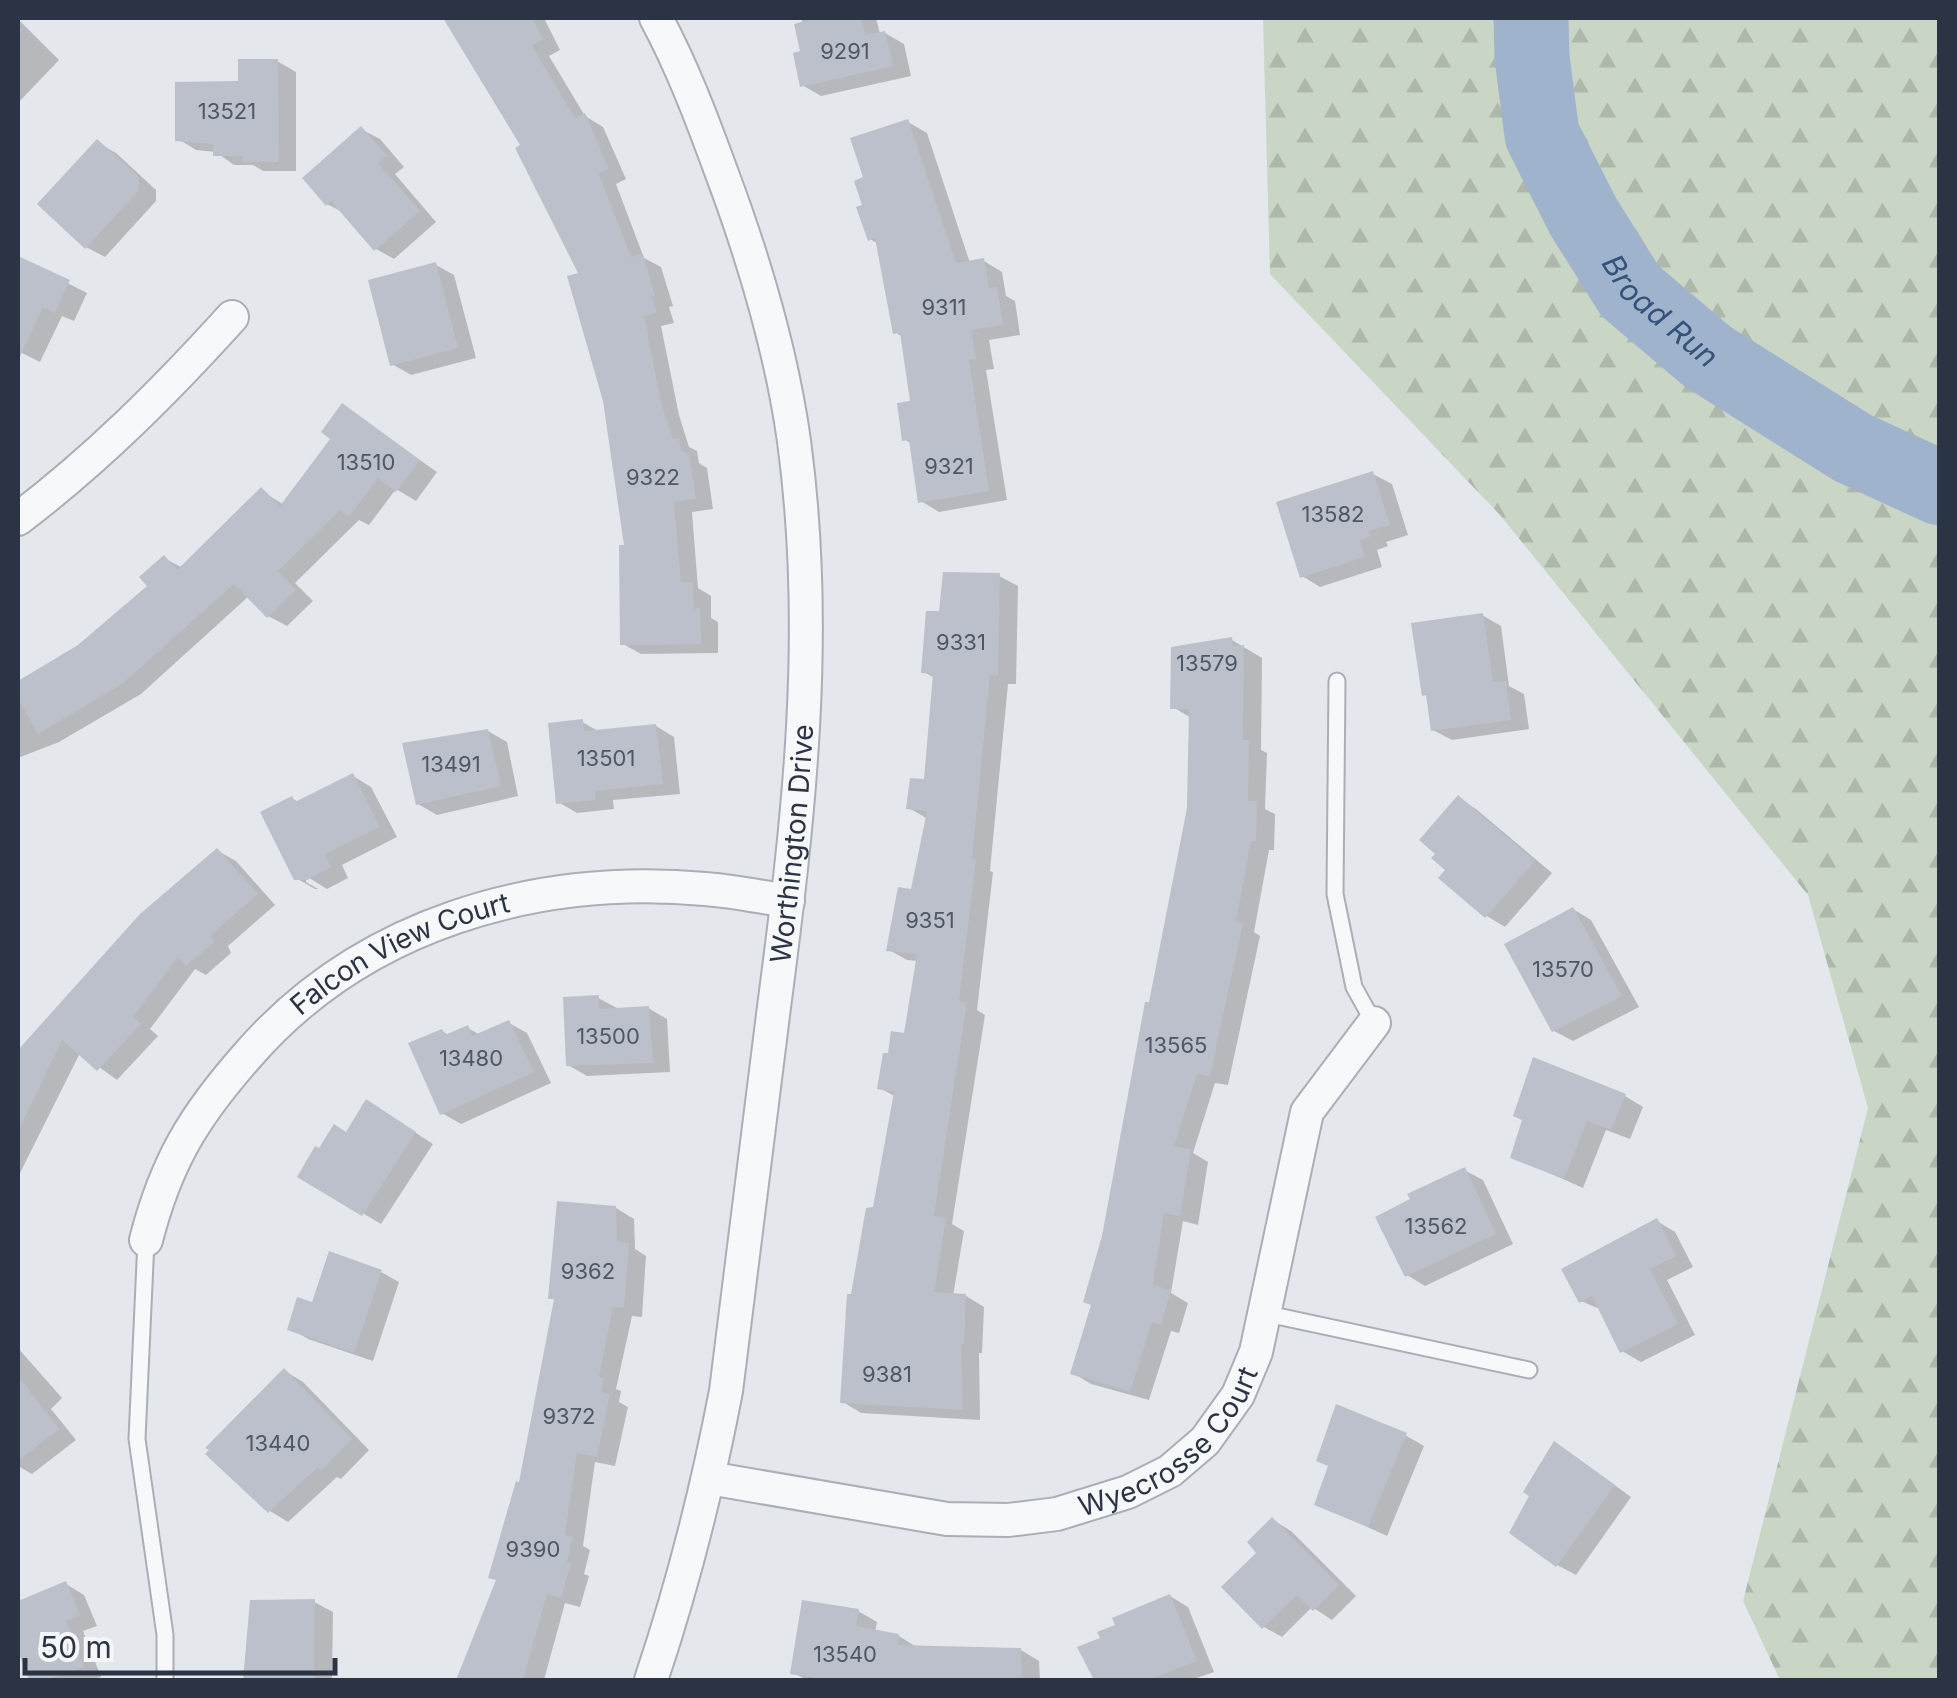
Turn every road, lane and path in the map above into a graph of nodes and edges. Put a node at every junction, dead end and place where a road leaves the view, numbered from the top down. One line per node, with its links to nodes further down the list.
1 (656, 18): 5 (street, Worthington Drive)
2 (232, 317): 3 (street)
3 (18, 518)
4 (1337, 682): 6 (lane)
5 (788, 900): 7 (street, Falcon View Court); 10 (street, Worthington Drive)
6 (1374, 1022): 8 (street, Wyecrosse Court)
7 (146, 1240): 11 (lane)
8 (1263, 1313): 9 (lane); 10 (street, Wyecrosse Court)
9 (1529, 1370)
10 (709, 1478): 12 (street, Worthington Drive)
11 (165, 1680)
12 (651, 1680)

